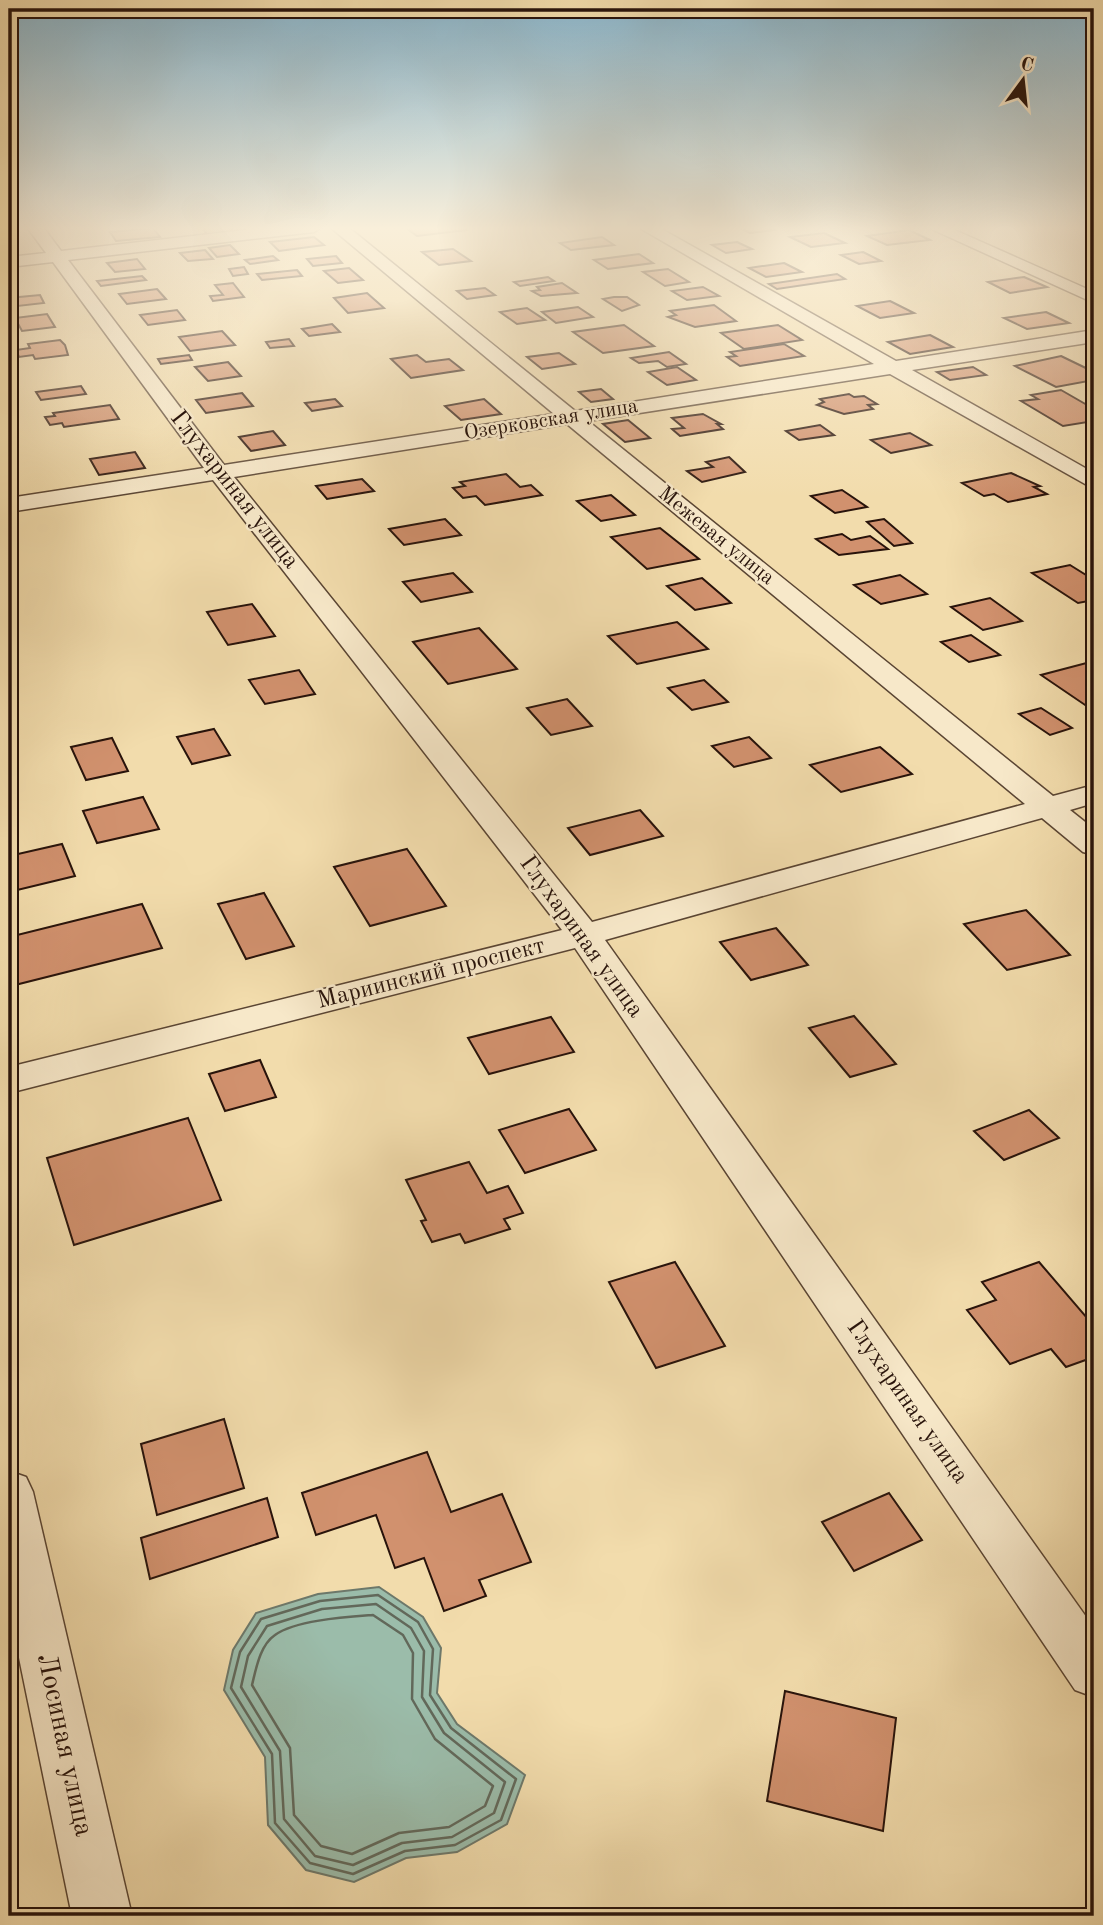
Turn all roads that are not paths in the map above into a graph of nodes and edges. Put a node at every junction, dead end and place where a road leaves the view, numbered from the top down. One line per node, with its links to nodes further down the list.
1 (102, 317): 7 (street, Глухариная улица)
2 (449, 317): 6 (street, Межевая улица)
3 (805, 317): 5 (street)
4 (1094, 336): 5 (street, Озерковская улица)
5 (894, 367): 6 (street, Озерковская улица); 8 (street)
6 (571, 416): 7 (street, Озерковская улица); 11 (street, Межевая улица)
7 (219, 473): 9 (street, Озерковская улица); 13 (street, Глухариная улица)
8 (1094, 482)
9 (9, 505)
10 (1094, 794): 11 (street, Мариинский проспект)
11 (1048, 808): 12 (street, Межевая улица); 13 (street, Мариинский проспект)
12 (1094, 845)
13 (584, 935): 14 (street, Мариинский проспект); 16 (street, Глухариная улица)
14 (9, 1080)
15 (9, 1492): 17 (street, Лосиная улица)
16 (1094, 1672)
17 (102, 1916)

